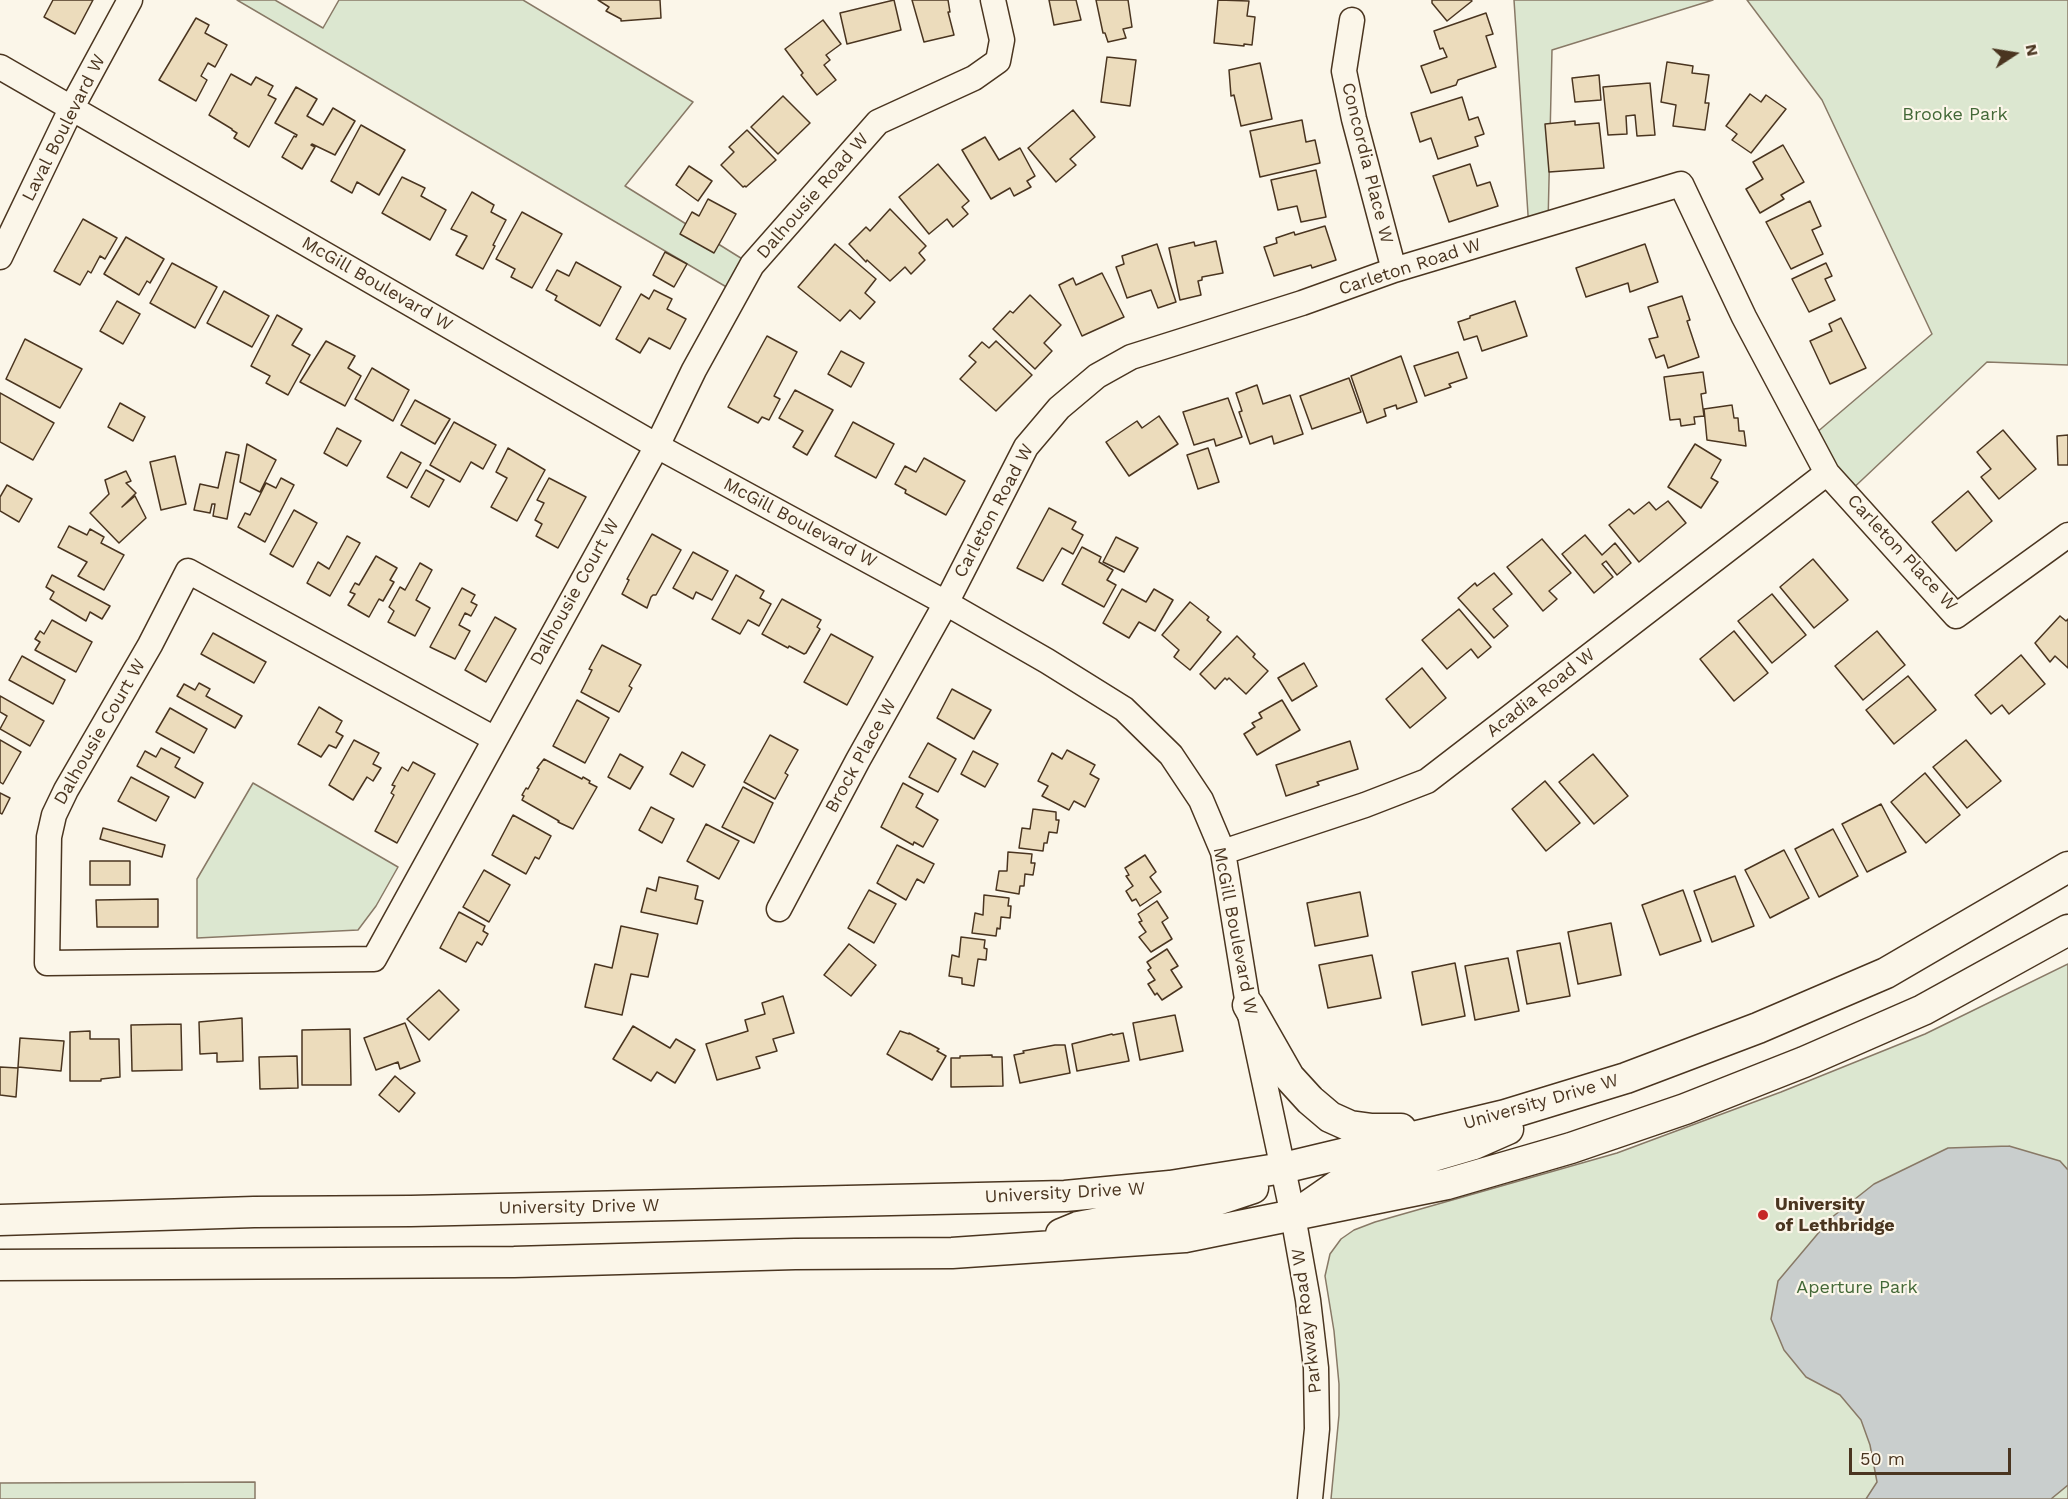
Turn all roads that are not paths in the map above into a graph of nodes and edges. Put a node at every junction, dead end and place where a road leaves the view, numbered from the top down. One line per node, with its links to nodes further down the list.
1 (130, 0): 5 (street, Laval Boulevard W)
2 (993, 0): 8 (street, Dalhousie Road W)
3 (1352, 21): 7 (street, Concordia Place W)
4 (0, 67): 5 (street, McGill Boulevard W)
5 (72, 106): 6 (street, Laval Boulevard W); 8 (street, McGill Boulevard W)
6 (0, 257)
7 (1394, 270): 9 (street, Carleton Road W); 11 (street, Carleton Road W)
8 (657, 446): 11 (street, McGill Boulevard W); 12 (street, Dalhousie Court W)
9 (1827, 473): 10 (street, Carleton Place W); 13 (street, Acadia Road W)
10 (2068, 535)
11 (946, 603): 13 (street, McGill Boulevard W); 15 (street, Brock Place W)
12 (495, 739): 12 (street, Dalhousie Court W)
13 (1223, 852): 19 (street, McGill Boulevard W)
14 (2068, 867): 20 (main road, University Drive W)
15 (778, 909)
16 (2068, 930): 18 (main road)
17 (2068, 947): 18 (main road)
18 (2024, 956): 23 (main road)
19 (1248, 1005): 21 (main road); 22 (street, McGill Boulevard W)
20 (1626, 1078): 21 (main road, University Drive W); 23 (main road)
21 (1443, 1130): 22 (main road, University Drive W)
22 (1283, 1167): 23 (street, McGill Boulevard W); 24 (main road, University Drive W); 25 (main road)
23 (1293, 1216): 25 (main road); 27 (street, Parkway Road W)
24 (0, 1220)
25 (1022, 1249): 26 (main road)
26 (0, 1265)
27 (1310, 1499)

